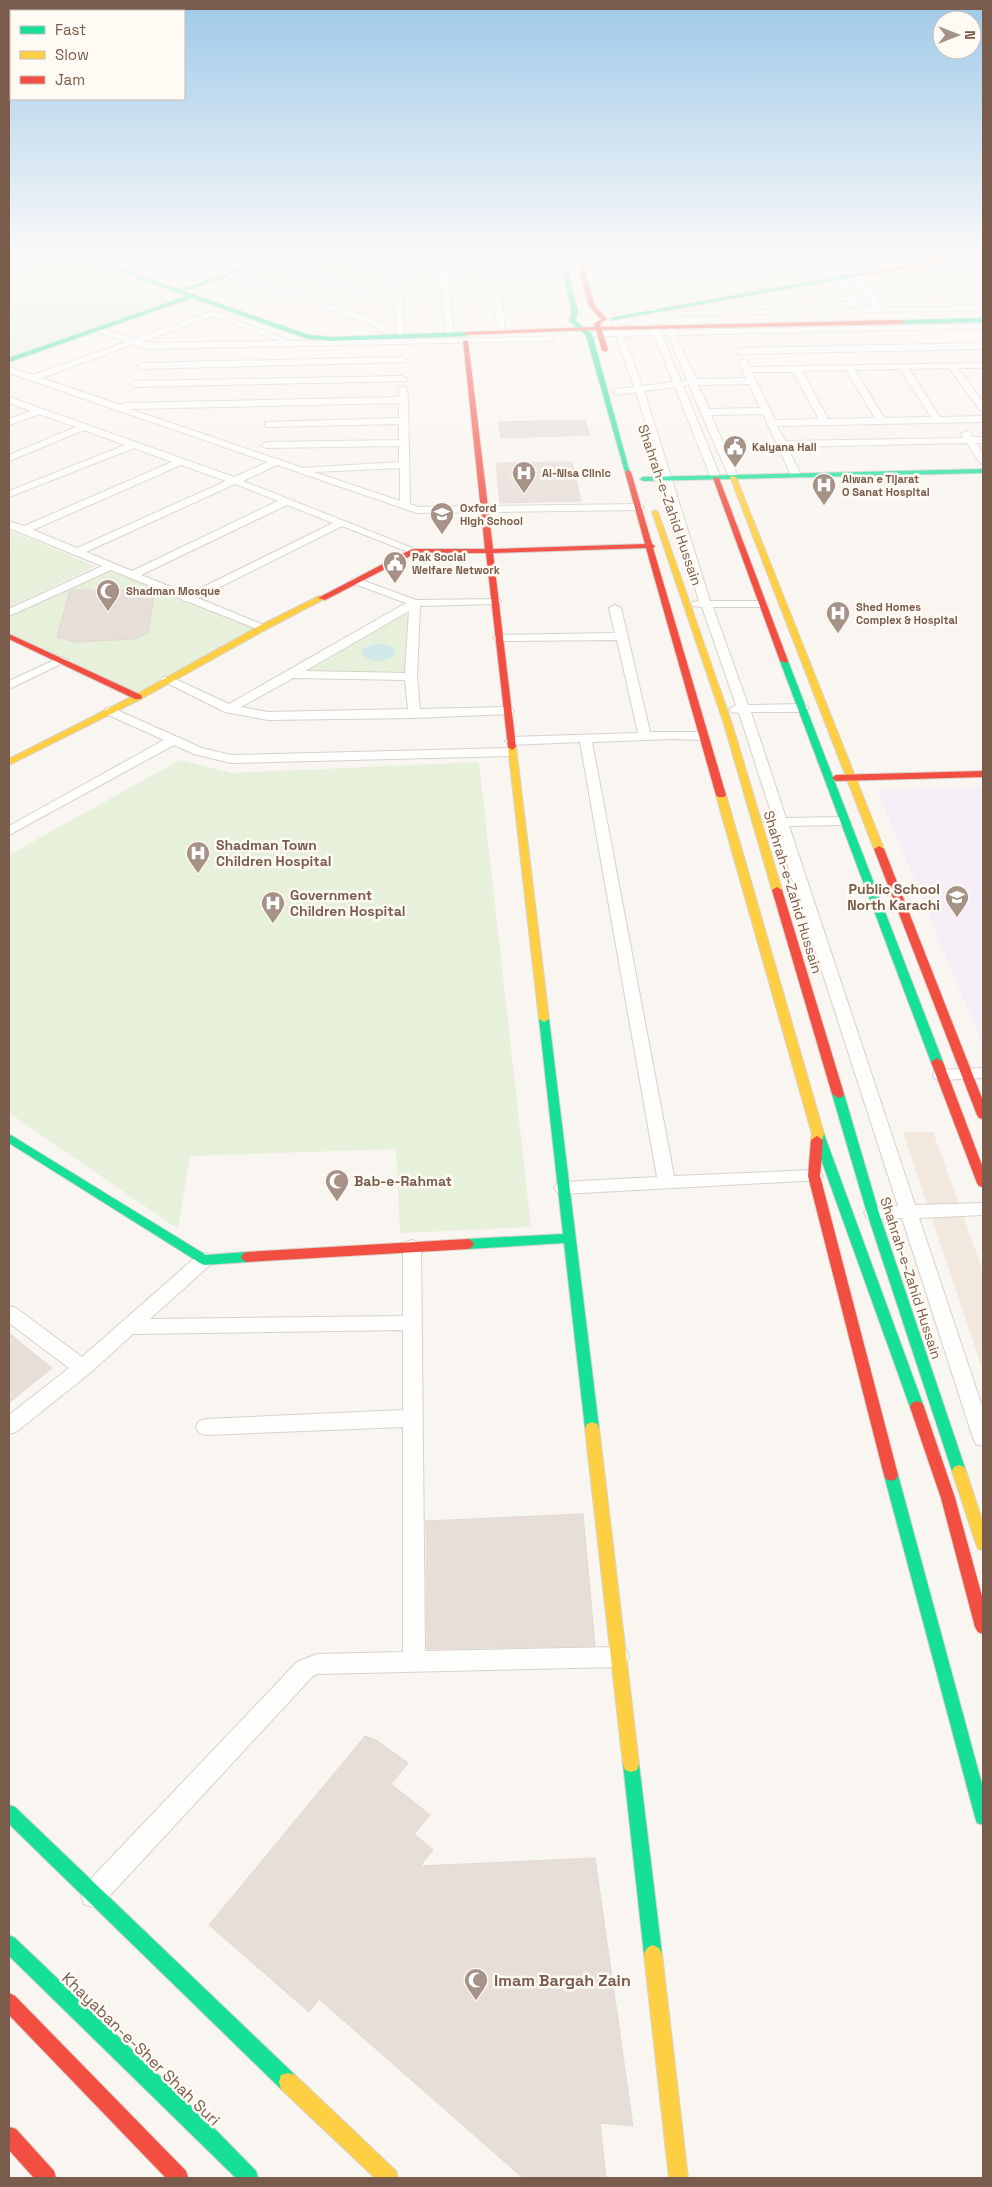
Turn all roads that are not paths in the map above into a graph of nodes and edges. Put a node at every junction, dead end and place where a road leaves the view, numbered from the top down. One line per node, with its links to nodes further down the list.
1 (85, 358): 23 (street)
2 (143, 358): 30 (street)
3 (183, 358): 14 (street)
4 (277, 358): 14 (street)
5 (467, 358): 72 (street)
6 (605, 358): 54 (street, Shahrah-e-Zahid Hussain)
7 (607, 358): 29 (street, Shahrah-e-Zahid Hussain)
8 (619, 358): 28 (street)
9 (667, 358): 27 (street)
10 (682, 358): 26 (street)
11 (741, 358): 22 (street)
12 (874, 358): 19 (street)
13 (403, 360): 14 (street); 24 (street)
14 (276, 363): 38 (street)
15 (983, 365): 16 (street)
16 (952, 366): 17 (street); 34 (street)
17 (903, 367): 19 (street); 42 (street)
18 (849, 368): 19 (street); 20 (street); 44 (street)
19 (880, 368)
20 (796, 369): 22 (street); 46 (street)
21 (9, 370): 23 (street)
22 (747, 370): 25 (street)
23 (33, 378): 33 (street)
24 (403, 379): 32 (street); 38 (street)
25 (752, 381): 26 (street); 35 (street)
26 (692, 382): 27 (street); 37 (street)
27 (678, 384): 28 (street); 66 (street)
28 (639, 389): 29 (street); 65 (street)
29 (617, 392): 39 (street, Shahrah-e-Zahid Hussain)
30 (132, 395): 33 (street); 38 (street); 38 (street)
31 (9, 400): 36 (street)
32 (404, 400): 38 (street); 43 (street)
33 (112, 406): 56 (street)
34 (983, 408)
35 (765, 410): 37 (street); 47 (street)
36 (39, 411): 45 (street); 48 (street)
37 (704, 412): 64 (street)
38 (269, 413): 43 (street); 51 (street); 56 (street)
39 (625, 419)
40 (957, 419): 41 (street); 42 (street); 49 (street)
41 (983, 419)
42 (937, 420): 44 (street)
43 (404, 421): 51 (street)
44 (881, 421): 46 (street)
45 (9, 422)
46 (825, 422): 47 (street)
47 (771, 423): 52 (street)
48 (84, 427): 53 (street); 55 (street)
49 (970, 440): 50 (street); 52 (street); 57 (street)
50 (983, 440)
51 (404, 443): 60 (street)
52 (780, 444): 63 (street)
53 (133, 445): 58 (street); 68 (street)
54 (625, 457): 65 (street); 71 (street, Shahrah-e-Zahid Hussain)
55 (9, 458)
56 (265, 458): 59 (street)
57 (983, 461)
58 (180, 462): 67 (street); 75 (street)
59 (276, 462): 61 (street); 67 (street)
60 (405, 465): 61 (street); 70 (street)
61 (295, 469): 70 (street)
62 (983, 471): 63 (street)
63 (796, 475): 64 (street)
64 (733, 477): 66 (street); 116 (street)
65 (667, 478): 66 (street); 87 (street)
66 (716, 478): 88 (street)
67 (235, 481): 69 (street); 79 (street)
68 (9, 494)
69 (287, 502): 73 (street); 81 (street)
70 (405, 506): 72 (street)
71 (645, 507): 72 (street); 76 (street, Shahrah-e-Zahid Hussain); 86 (street, Shahrah-e-Zahid Hussain)
72 (484, 510): 78 (street)
73 (342, 522): 77 (street); 83 (street)
74 (9, 524): 75 (street)
75 (24, 530): 79 (street)
76 (651, 546): 78 (street); 108 (street, Shahrah-e-Zahid Hussain)
77 (415, 551): 78 (street); 82 (street)
78 (489, 551): 84 (street)
79 (78, 552): 80 (street)
80 (111, 566): 81 (street); 90 (street)
81 (132, 575): 83 (street)
82 (356, 581): 85 (street); 91 (street)
83 (187, 599): 91 (street)
84 (495, 601): 85 (street); 94 (street)
85 (415, 603): 96 (street); 97 (street)
86 (688, 604): 87 (street); 101 (street, Shahrah-e-Zahid Hussain)
87 (706, 604): 88 (street); 104 (street)
88 (762, 604): 102 (street)
89 (616, 608): 93 (street)
90 (9, 613)
91 (262, 628): 98 (street)
92 (9, 636): 95 (street)
93 (622, 636): 94 (street); 109 (street)
94 (499, 638): 106 (street)
95 (61, 660): 99 (street); 100 (street)
96 (290, 674): 97 (street); 103 (street)
97 (411, 676): 107 (street)
98 (167, 680): 100 (street); 103 (street)
99 (9, 685)
100 (138, 697): 105 (street)
101 (722, 708): 104 (street); 108 (street, Shahrah-e-Zahid Hussain)
102 (803, 708): 104 (street); 115 (street)
103 (229, 709): 107 (street)
104 (744, 710): 118 (street)
105 (110, 711): 111 (street); 113 (street)
106 (508, 711): 107 (street); 112 (street)
107 (414, 714)
108 (712, 727): 109 (street); 119 (street, Shahrah-e-Zahid Hussain); 124 (street, Shahrah-e-Zahid Hussain)
109 (645, 736): 110 (street)
110 (585, 738): 112 (street); 127 (street)
111 (174, 740): 112 (street); 120 (street)
112 (512, 747): 129 (street)
113 (9, 762)
114 (983, 774): 116 (street)
115 (828, 778): 116 (street); 117 (street)
116 (851, 778): 121 (street)
117 (844, 821): 118 (street); 122 (street)
118 (780, 822): 119 (street); 131 (street)
119 (756, 823): 132 (street, Shahrah-e-Zahid Hussain)
120 (9, 831)
121 (975, 1073): 122 (street); 123 (street)
122 (941, 1075): 128 (street)
123 (983, 1115)
124 (818, 1134): 126 (street); 145 (street, Shahrah-e-Zahid Hussain)
125 (9, 1138): 135 (street)
126 (814, 1176): 127 (street); 149 (street)
127 (667, 1183): 129 (street)
128 (983, 1183)
129 (563, 1188): 133 (street)
130 (983, 1209): 131 (street)
131 (907, 1211): 132 (street); 143 (street)
132 (873, 1213): 144 (street, Shahrah-e-Zahid Hussain)
133 (569, 1238): 134 (street); 146 (street)
134 (412, 1247): 135 (street); 137 (street)
135 (204, 1260): 138 (street)
136 (9, 1313): 139 (street)
137 (412, 1323): 138 (street); 140 (street)
138 (128, 1327): 139 (street)
139 (83, 1368): 141 (street)
140 (413, 1418): 142 (street); 147 (street)
141 (9, 1426)
142 (206, 1427)
143 (983, 1438)
144 (983, 1544)
145 (983, 1627)
146 (618, 1657): 147 (street); 158 (street)
147 (414, 1662): 150 (street)
148 (9, 1813): 150 (street)
149 (983, 1817)
150 (93, 1896): 157 (street)
151 (9, 1944): 156 (street, Khayaban-e-Sher Shah Suri)
152 (9, 2002): 155 (street)
153 (9, 2136): 154 (street)
154 (47, 2178)
155 (179, 2178)
156 (249, 2178)
157 (389, 2178)
158 (679, 2178)

